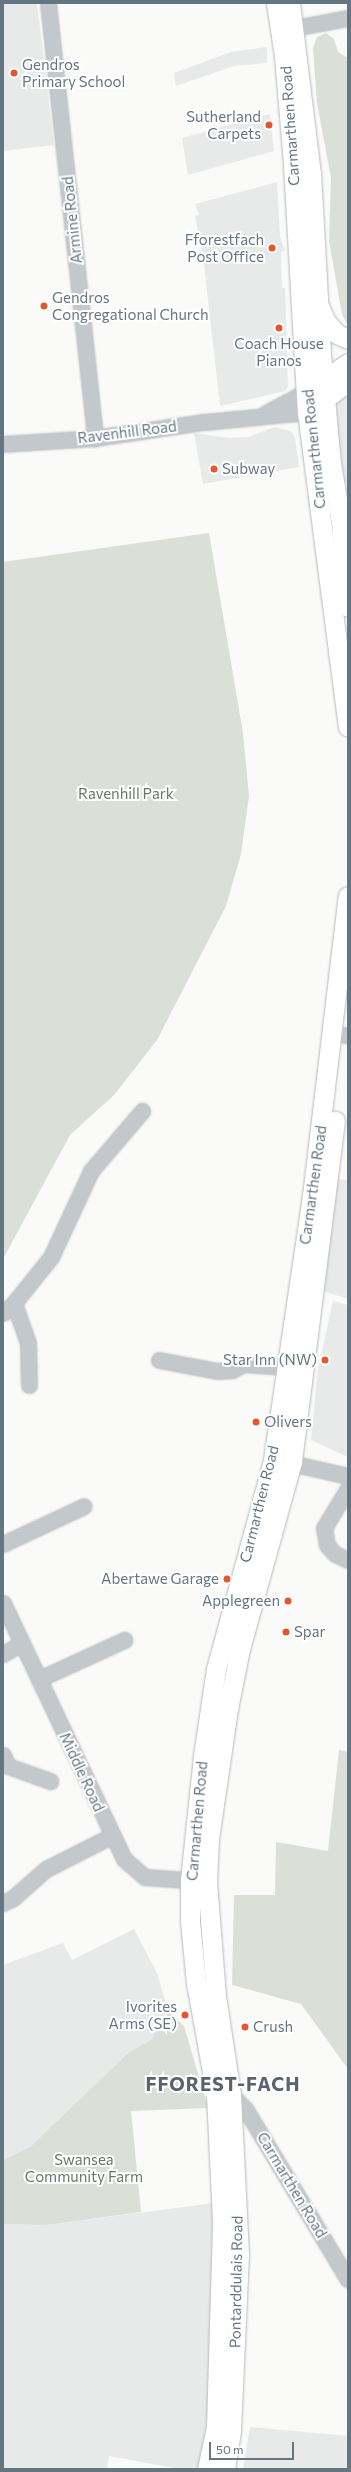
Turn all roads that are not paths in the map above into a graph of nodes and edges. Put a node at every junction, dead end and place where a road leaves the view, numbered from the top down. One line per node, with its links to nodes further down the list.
1 (48, 3): 15 (street, Armine Road)
2 (276, 3): 11 (main road, Carmarthen Road)
3 (290, 3): 5 (main road, Carmarthen Road)
4 (348, 18): 5 (street)
5 (294, 28): 6 (main road, Carmarthen Road)
6 (317, 303): 7 (main road); 9 (main road, Carmarthen Road)
7 (348, 339)
8 (348, 363): 9 (main road)
9 (323, 379): 11 (main road); 12 (main road, Carmarthen Road)
10 (348, 382): 12 (main road)
11 (307, 391): 13 (main road, Carmarthen Road); 14 (street, Ravenhill Road)
12 (325, 399): 13 (main road); 17 (main road, Carmarthen Road)
13 (307, 412): 14 (street, Ravenhill Road); 19 (main road, Carmarthen Road)
14 (252, 418): 15 (street, Ravenhill Road)
15 (95, 438): 16 (street, Ravenhill Road)
16 (3, 444)
17 (344, 524): 18 (main road, Carmarthen Road)
18 (348, 607)
19 (348, 726)
20 (348, 896): 27 (main road, Carmarthen Road)
21 (348, 1015): 22 (main road, Carmarthen Road)
22 (347, 1035): 30 (main road, Carmarthen Road)
23 (142, 1111): 24 (street)
24 (14, 1303): 25 (street); 28 (street)
25 (3, 1313)
26 (159, 1360): 27 (street)
27 (287, 1367): 29 (main road, Carmarthen Road)
28 (29, 1385)
29 (273, 1460): 30 (street); 44 (main road, Carmarthen Road)
30 (292, 1461): 31 (street); 44 (main road, Carmarthen Road)
31 (348, 1476)
32 (348, 1488): 35 (street)
33 (84, 1506): 34 (street)
34 (3, 1544)
35 (348, 1560)
36 (3, 1603): 38 (street, Middle Road)
37 (124, 1640): 40 (street)
38 (22, 1643): 39 (street); 40 (street, Middle Road)
39 (3, 1654)
40 (39, 1679): 43 (street, Middle Road)
41 (5, 1763): 42 (street)
42 (50, 1781)
43 (111, 1836): 44 (street, Middle Road); 45 (street)
44 (199, 1881): 46 (main road, Carmarthen Road)
45 (3, 1903)
46 (223, 2094): 47 (street, Carmarthen Road); 48 (main road, Pontarddulais Road); 49 (main road, Pontarddulais Road)
47 (348, 2280)
48 (207, 2469)
49 (225, 2469)

